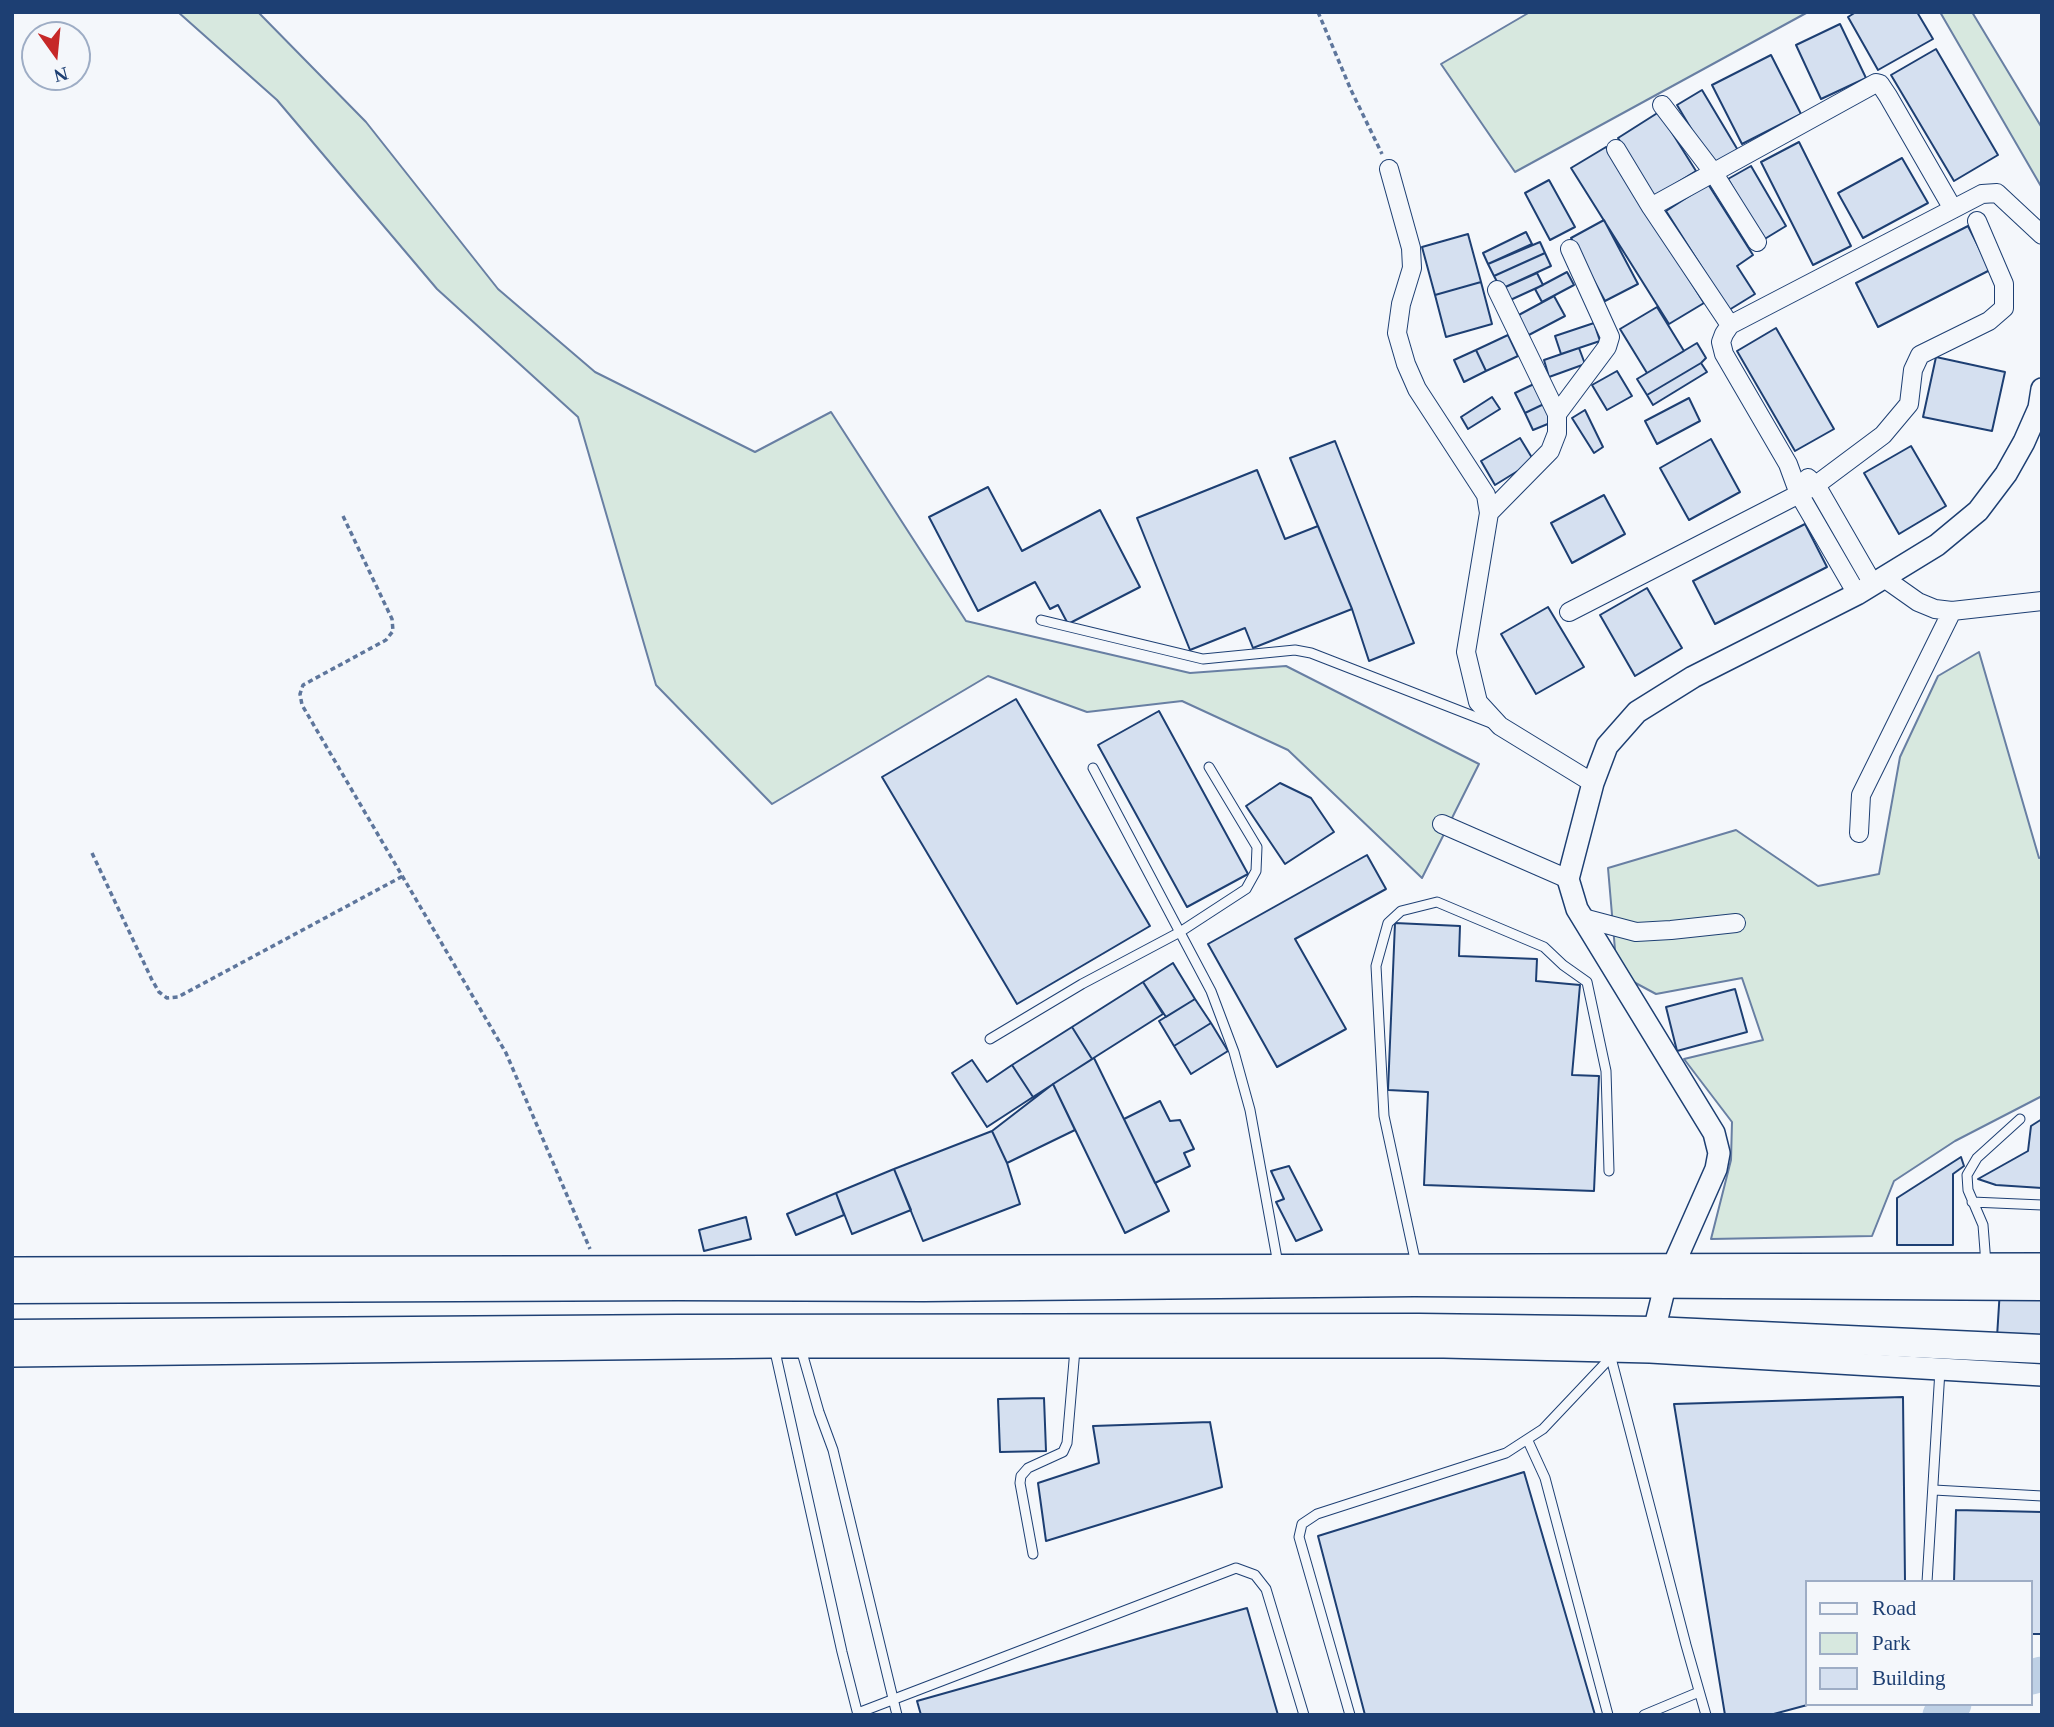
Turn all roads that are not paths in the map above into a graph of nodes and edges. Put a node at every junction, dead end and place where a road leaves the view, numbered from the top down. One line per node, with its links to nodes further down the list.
1 (1661, 105): 4 (street)
2 (1616, 149): 5 (street)
3 (1389, 169): 18 (street)
4 (1713, 172): 5 (street); 6 (street); 9 (street)
5 (1651, 207): 12 (street)
6 (1953, 209): 8 (street); 12 (street)
7 (1977, 221): 16 (street)
8 (2042, 235)
9 (1757, 242)
10 (1570, 249): 14 (street)
11 (1497, 290): 14 (street)
12 (1730, 325): 15 (street)
13 (2042, 389): 19 (street)
14 (1557, 414): 18 (street)
15 (1788, 464): 16 (street); 17 (street)
16 (1816, 485): 17 (street); 19 (street)
17 (1799, 495): 19 (street); 22 (street)
18 (1489, 513): 24 (street)
19 (1871, 585): 21 (street); 27 (street)
20 (2042, 601): 21 (street)
21 (1952, 611): 29 (street)
22 (1569, 612)
23 (1041, 620): 24 (lane)
24 (1500, 726): 27 (street)
25 (1209, 767): 33 (lane)
26 (1093, 768): 33 (lane)
27 (1593, 783): 30 (street)
28 (1442, 824): 30 (street)
29 (1859, 833)
30 (1570, 869): 31 (street)
31 (1583, 918): 32 (street); 44 (street)
32 (1736, 923)
33 (1180, 932): 34 (lane); 42 (lane)
34 (990, 1040)
35 (2020, 1119): 37 (lane)
36 (1609, 1171): 39 (lane)
37 (1972, 1202): 38 (lane); 40 (lane)
38 (2042, 1205)
39 (1416, 1264): 42 (street); 44 (street)
40 (1986, 1264): 41 (street); 44 (street)
41 (2042, 1264)
42 (1279, 1265): 43 (street)
43 (12, 1268)
44 (1670, 1273): 45 (highway); 46 (highway); 47 (street)
45 (2042, 1286)
46 (12, 1289)
47 (1651, 1341): 51 (highway); 52 (highway); 53 (street); 54 (street)
48 (774, 1347): 49 (street); 52 (street); 63 (lane)
49 (801, 1347): 50 (street); 62 (lane)
50 (1075, 1347): 53 (street); 59 (lane)
51 (2042, 1349)
52 (14, 1352)
53 (1614, 1354): 56 (lane); 61 (lane)
54 (1940, 1370): 55 (street); 57 (lane)
55 (2042, 1375)
56 (1528, 1441): 66 (lane); 67 (lane)
57 (1934, 1490): 58 (lane); 60 (lane)
58 (2042, 1496)
59 (1033, 1554)
60 (1927, 1580)
61 (1699, 1692): 68 (lane); 69 (lane)
62 (894, 1700): 63 (lane); 64 (lane); 65 (lane)
63 (858, 1714)
64 (897, 1715)
65 (1304, 1715)
66 (1350, 1715)
67 (1608, 1715)
68 (1644, 1715)
69 (1706, 1715)

